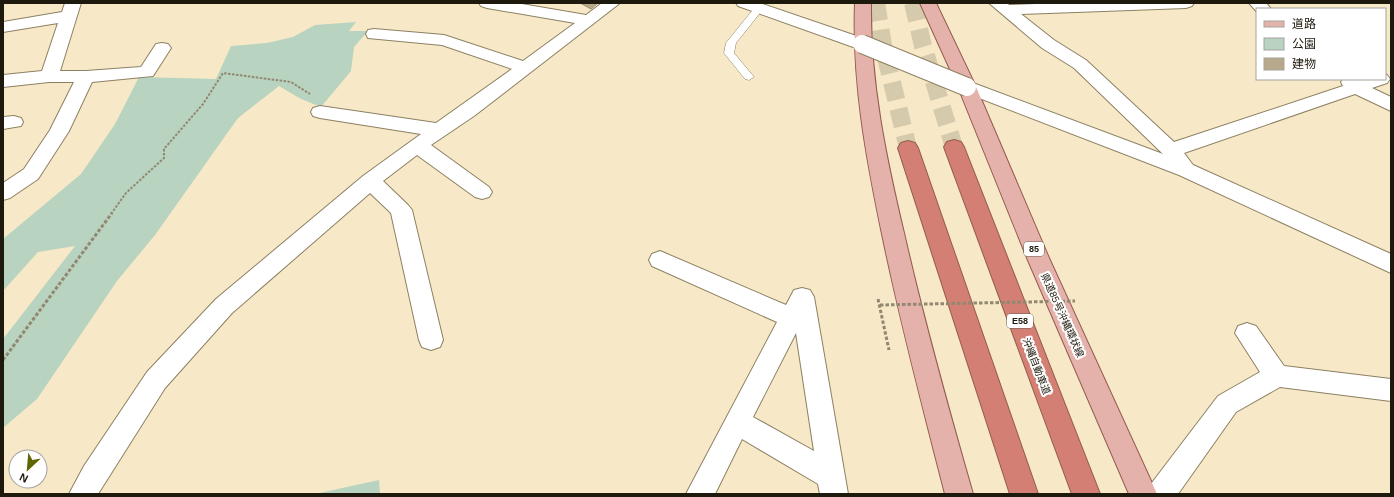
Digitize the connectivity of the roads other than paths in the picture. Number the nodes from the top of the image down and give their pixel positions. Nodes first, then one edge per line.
1 (487, 3) edge
2 (612, 3) edge
3 (863, 3) edge
4 (928, 3) edge
5 (1186, 3) edge
6 (752, 6) edge
7 (1002, 7) edge
8 (71, 10) edge
9 (589, 20) junction
10 (3, 27) edge
11 (374, 34) dead end
12 (862, 44) junction
13 (162, 48) dead end
14 (526, 68) junction
15 (49, 76) junction
16 (86, 77) junction
17 (749, 77) dead end
18 (1374, 80) edge
19 (3, 81) edge
20 (1351, 83) edge
21 (967, 87) junction
22 (1391, 105) edge
23 (320, 112) road end
24 (439, 130) junction
25 (417, 145) junction
26 (954, 147) tunnel mouth
27 (908, 148) tunnel mouth
28 (1171, 150) junction
29 (1186, 170) junction
30 (370, 181) junction
31 (482, 192) dead end
32 (3, 193) edge
33 (660, 260) dead end
34 (1391, 264) edge
35 (792, 318) junction
36 (1247, 333) dead end
37 (431, 340) dead end
38 (1277, 376) junction
39 (1391, 390) edge
40 (737, 422) junction
41 (832, 485) edge
42 (83, 494) edge
43 (700, 494) edge
44 (959, 494) edge
45 (1024, 494) edge
46 (1086, 494) edge
47 (1143, 494) edge
48 (1161, 494) edge

1 - 9 street
2 - 9 street
3 - 12 main road
4 - 21 main road, 県道85号沖縄環状線 / 85
5 - 7 street
6 - 12 street
6 - 17 lane
7 - 28 street
8 - 10 street
8 - 15 street
9 - 14 street
11 - 14 street
12 - 21 street, bridge
12 - 44 main road
13 - 16 street
14 - 24 street
15 - 16 street
15 - 19 street
16 - 32 street
18 - 20 street
20 - 22 street
20 - 28 street
21 - 29 street
21 - 47 main road, 県道85号沖縄環状線 / 85
23 - 24 street
24 - 25 street
25 - 30 street
25 - 31 street
26 - 46 highway, 沖縄自動車道 / E58
27 - 45 highway
28 - 29 street
29 - 34 street
30 - 37 street
30 - 42 street
33 - 35 street
35 - 40 street
35 - 41 street
36 - 38 street
38 - 39 street
38 - 48 street
40 - 41 street
40 - 43 street

